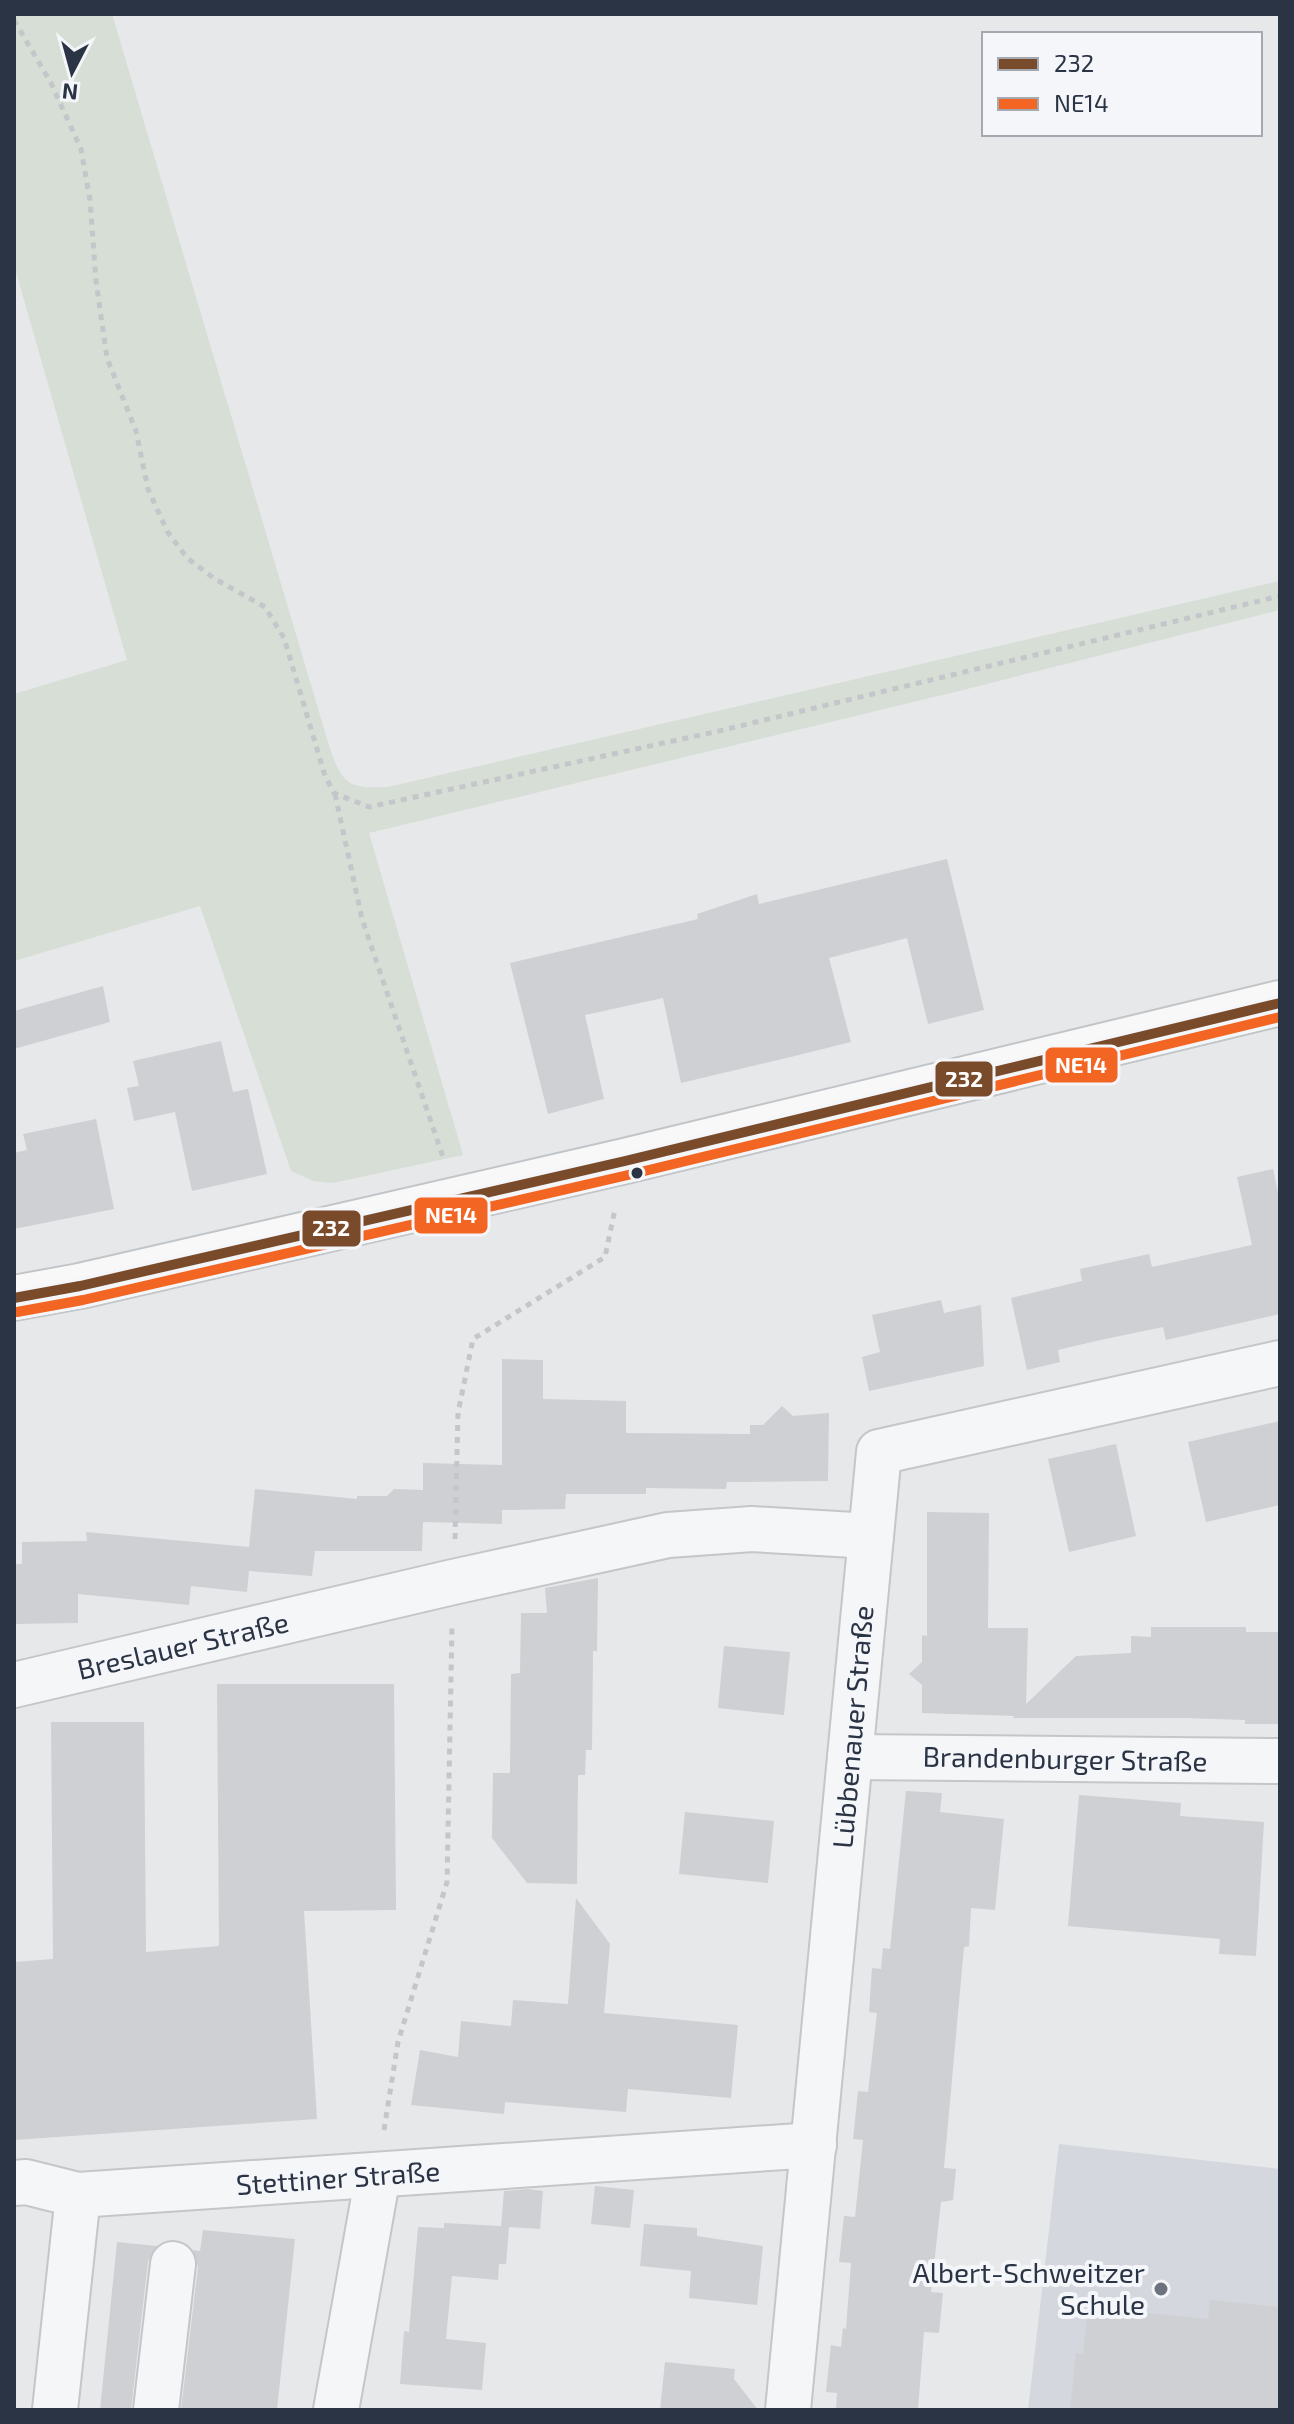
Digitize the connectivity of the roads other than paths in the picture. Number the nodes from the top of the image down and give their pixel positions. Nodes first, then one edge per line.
1 (1280, 1003) edge
2 (14, 1298) edge
3 (1280, 1363) edge
4 (871, 1536) junction
5 (14, 1685) edge
6 (850, 1757) junction
7 (1280, 1761) edge
8 (814, 2145) junction
9 (378, 2175) junction
10 (14, 2183) edge
11 (78, 2195) junction
12 (173, 2264) dead end
13 (55, 2410) edge
14 (156, 2410) edge
15 (336, 2410) edge
16 (788, 2410) edge

1 - 2 main road
3 - 4 street, Lübbenauer Straße
4 - 5 street, Breslauer Straße
4 - 6 street, Lübbenauer Straße
6 - 7 street, Brandenburger Straße
6 - 8 street, Lübbenauer Straße
8 - 9 street, Stettiner Straße
8 - 16 street, Lübbenauer Straße
9 - 11 street, Stettiner Straße
9 - 15 street
10 - 11 street, Stettiner Straße
11 - 13 street
12 - 14 street

